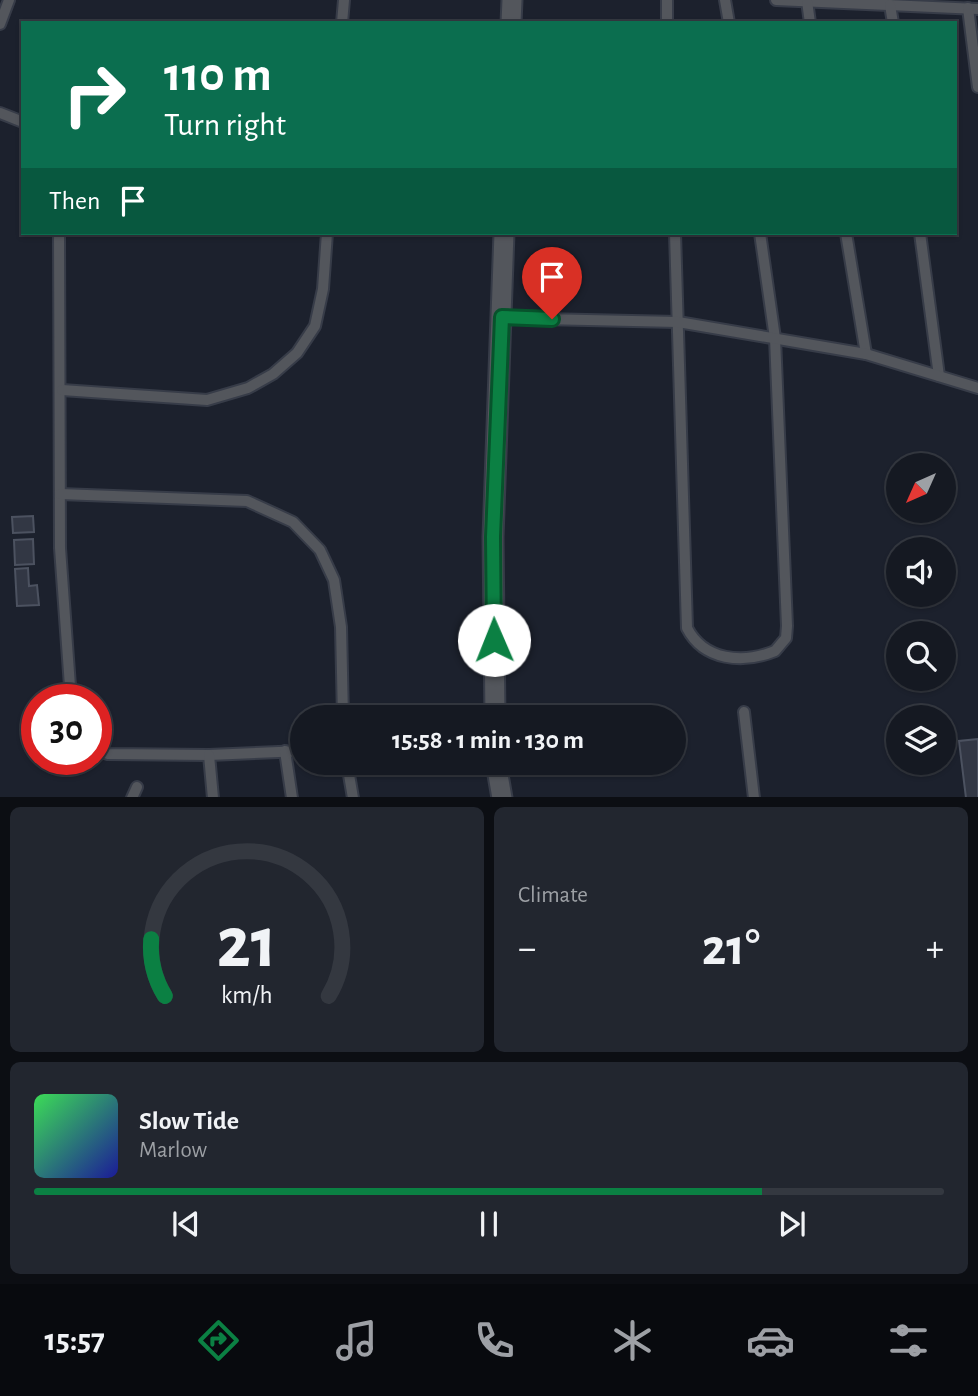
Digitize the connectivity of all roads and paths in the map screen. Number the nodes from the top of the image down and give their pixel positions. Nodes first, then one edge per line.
1 (9, 0) edge
2 (344, 0) edge
3 (512, 0) edge
4 (667, 0) edge
5 (725, 0) edge
6 (776, 0) edge
7 (807, 1) edge
8 (890, 5) junction
9 (973, 8) edge
10 (342, 21) edge
11 (511, 21) edge
12 (667, 21) edge
13 (729, 21) edge
14 (810, 21) edge
15 (893, 21) edge
16 (0, 24) edge
17 (978, 87) edge
18 (0, 113) edge
19 (21, 121) edge
20 (59, 235) edge
21 (327, 235) edge
22 (505, 235) edge
23 (675, 235) edge
24 (760, 235) edge
25 (846, 235) edge
26 (920, 235) edge
27 (502, 317) junction
28 (678, 323) junction
29 (775, 338) junction
30 (866, 354) junction
31 (939, 376) junction
32 (978, 388) edge
33 (61, 390) junction
34 (60, 494) junction
35 (70, 684) edge
36 (343, 705) edge
37 (495, 705) edge
38 (744, 712) dead end
39 (285, 751) junction
40 (290, 751) edge
41 (112, 754) edge
42 (209, 755) junction
43 (348, 775) edge
44 (498, 775) edge
45 (213, 797) edge
46 (292, 797) edge
47 (353, 797) edge
48 (502, 797) edge
49 (754, 797) edge

1 - 16 lane
2 - 10 lane
3 - 11 street
4 - 12 lane
5 - 13 lane
6 - 7 lane
7 - 8 lane
7 - 14 lane
8 - 9 lane
8 - 15 lane
9 - 17 lane
18 - 19 lane
20 - 33 lane
21 - 33 lane
22 - 27 street
23 - 28 lane
24 - 29 lane
25 - 30 lane
26 - 31 lane
27 - 28 lane
27 - 37 street
28 - 29 lane
28 - 29 lane
29 - 30 lane
30 - 31 lane
31 - 32 lane
33 - 34 lane
34 - 35 lane
34 - 36 lane
38 - 49 lane
39 - 40 lane
39 - 42 lane
39 - 46 lane
41 - 42 lane
42 - 45 lane
43 - 47 lane
44 - 48 street

